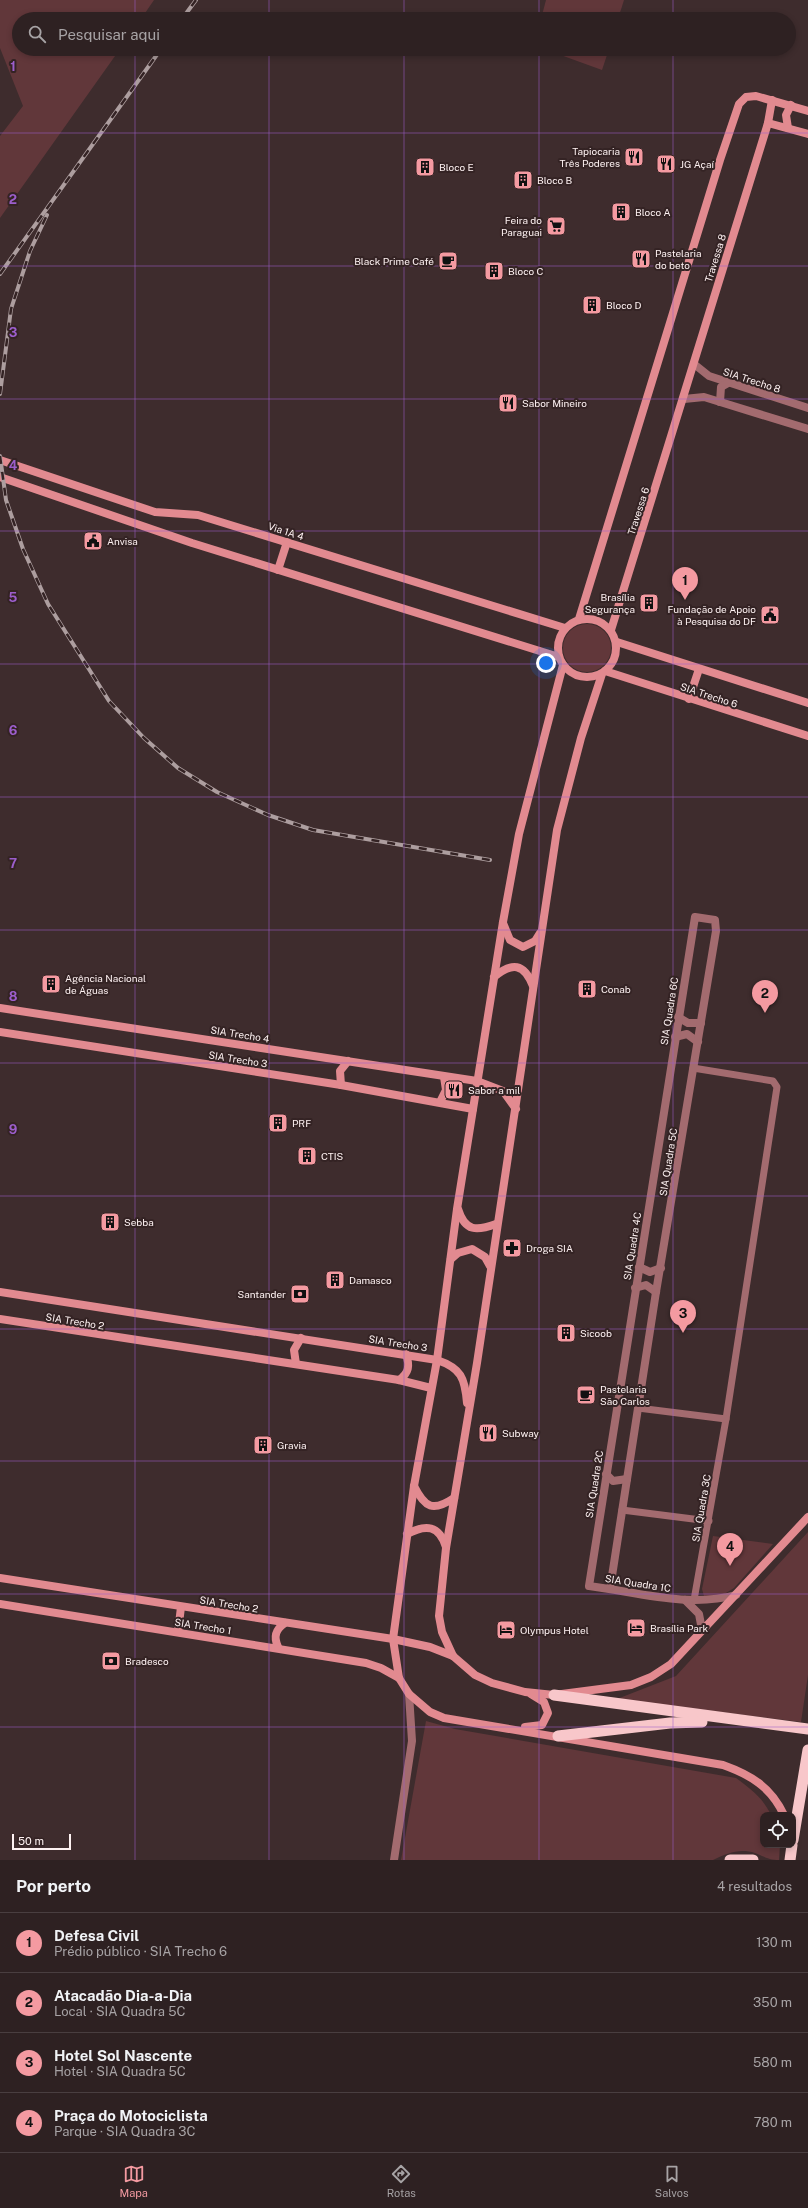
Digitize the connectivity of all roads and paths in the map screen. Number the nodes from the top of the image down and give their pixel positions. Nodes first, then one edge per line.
1 (772, 100) junction
2 (791, 105) junction
3 (808, 110) edge
4 (768, 123) junction
5 (788, 128) junction
6 (808, 134) edge
7 (694, 364) junction
8 (728, 383) junction
9 (684, 399) junction
10 (720, 402) junction
11 (808, 408) edge
12 (808, 429) edge
13 (0, 460) edge
14 (0, 477) edge
15 (287, 542) junction
16 (278, 570) junction
17 (579, 619) junction
18 (565, 628) junction
19 (611, 630) junction
20 (616, 642) junction
21 (559, 657) junction
22 (563, 665) junction
23 (699, 669) junction
24 (604, 672) junction
25 (689, 699) junction
26 (808, 703) edge
27 (808, 736) edge
28 (695, 917) joint
29 (503, 922) junction
30 (542, 929) junction
31 (494, 977) junction
32 (533, 986) junction
33 (0, 1008) edge
34 (678, 1017) junction
35 (701, 1023) junction
36 (0, 1032) edge
37 (675, 1037) junction
38 (698, 1042) junction
39 (348, 1061) junction
40 (693, 1068) junction
41 (444, 1076) junction
42 (478, 1081) junction
43 (341, 1085) junction
44 (440, 1102) junction
45 (473, 1109) junction
46 (516, 1109) junction
47 (664, 1109) joint
48 (457, 1209) junction
49 (496, 1224) junction
50 (451, 1259) junction
51 (490, 1266) junction
52 (639, 1267) junction
53 (661, 1268) junction
54 (635, 1288) junction
55 (0, 1292) edge
56 (656, 1292) junction
57 (0, 1319) edge
58 (301, 1338) junction
59 (406, 1354) junction
60 (437, 1360) junction
61 (296, 1364) junction
62 (399, 1380) junction
63 (619, 1386) joint
64 (431, 1388) junction
65 (638, 1408) junction
66 (468, 1415) junction
67 (726, 1419) junction
68 (606, 1474) junction
69 (627, 1480) junction
70 (414, 1486) junction
71 (454, 1498) junction
72 (622, 1510) junction
73 (808, 1517) edge
74 (709, 1521) junction
75 (407, 1534) junction
76 (446, 1548) junction
77 (0, 1578) edge
78 (588, 1586) joint
79 (610, 1589) junction
80 (736, 1596) junction
81 (685, 1600) junction
82 (694, 1600) junction
83 (0, 1604) edge
84 (181, 1607) junction
85 (285, 1623) junction
86 (702, 1630) junction
87 (178, 1632) junction
88 (393, 1638) junction
89 (278, 1647) junction
90 (453, 1656) junction
91 (399, 1678) junction
92 (525, 1692) junction
93 (409, 1694) junction
94 (554, 1695) junction
95 (494, 1726) junction
96 (808, 1729) edge
97 (790, 1730) junction
98 (558, 1736) junction
99 (808, 1736) edge
100 (808, 1750) edge
101 (782, 1812) edge
102 (796, 1822) edge
103 (792, 1848) edge
104 (394, 1860) edge
105 (730, 1860) edge
106 (753, 1860) edge
107 (790, 1860) edge

1 - 2 main road
1 - 4 main road, Travessa 8
1 - 17 main road
2 - 3 main road
2 - 5 main road
4 - 5 main road
4 - 7 main road, Travessa 8
5 - 6 main road
7 - 8 street, SIA Trecho 8
7 - 9 main road, Travessa 8
8 - 10 street
8 - 11 street, SIA Trecho 8
9 - 10 street
9 - 19 main road, Travessa 6
10 - 12 street
13 - 15 main road, Via 1A 4
14 - 16 main road
15 - 16 main road
15 - 18 main road, Via 1A 4
16 - 21 main road
17 - 18 main road
17 - 19 main road
18 - 21 main road
19 - 20 main road
20 - 23 main road
20 - 24 main road
21 - 22 main road
22 - 24 main road
22 - 29 main road
23 - 25 main road
23 - 26 main road
24 - 25 main road, SIA Trecho 6
24 - 30 main road
25 - 27 main road, SIA Trecho 6
28 - 34 street, SIA Quadra 6C
28 - 35 street, SIA Quadra 5C
29 - 30 main road
29 - 31 main road
30 - 32 main road
31 - 32 main road
31 - 42 main road
32 - 46 main road
33 - 39 main road, SIA Trecho 4
34 - 35 street
34 - 37 street, SIA Quadra 6C
35 - 38 street, SIA Quadra 5C
36 - 43 main road, SIA Trecho 3
37 - 38 street
37 - 47 street, SIA Quadra 6C
38 - 40 street, SIA Quadra 5C
39 - 41 main road, SIA Trecho 4
39 - 43 main road
40 - 53 street, SIA Quadra 5C
40 - 67 street
41 - 42 main road, SIA Trecho 4
41 - 44 main road
42 - 45 main road
42 - 46 main road, SIA Trecho 4
43 - 44 main road, SIA Trecho 3
44 - 45 main road, SIA Trecho 3
45 - 48 main road
46 - 49 main road
47 - 52 street, SIA Quadra 4C
48 - 49 main road
48 - 50 main road
49 - 51 main road
50 - 51 main road
50 - 60 main road
51 - 66 main road
52 - 53 street
52 - 54 street, SIA Quadra 4C
53 - 56 street, SIA Quadra 5C
54 - 56 street
54 - 63 street, SIA Quadra 4C
55 - 58 main road, SIA Trecho 3
56 - 65 street, SIA Quadra 5C
57 - 61 main road, SIA Trecho 2
58 - 59 main road, SIA Trecho 3
58 - 61 main road
59 - 60 main road, SIA Trecho 3
59 - 62 main road
60 - 64 main road
60 - 66 main road, SIA Trecho 3
61 - 62 main road, SIA Trecho 2
62 - 64 main road, SIA Trecho 2
63 - 68 street, SIA Quadra 2C
64 - 70 main road
65 - 67 street
65 - 69 street
66 - 71 main road
67 - 74 street, SIA Quadra 3C
68 - 69 street
68 - 78 street, SIA Quadra 2C
69 - 72 street
70 - 71 main road
70 - 75 main road
71 - 76 main road
72 - 74 street
72 - 79 street
73 - 80 main road
74 - 82 street, SIA Quadra 3C
75 - 76 main road
75 - 88 main road
76 - 90 main road
77 - 84 main road, SIA Trecho 2
78 - 79 street, SIA Quadra 1C
79 - 81 street, SIA Quadra 1C
80 - 82 street, SIA Quadra 1C
80 - 86 main road
81 - 82 street, SIA Quadra 1C
81 - 86 street
83 - 87 main road, SIA Trecho 1
84 - 85 main road, SIA Trecho 2
84 - 87 main road
85 - 88 main road, SIA Trecho 2
85 - 89 main road
86 - 94 main road
87 - 89 main road, SIA Trecho 1
88 - 90 main road, SIA Trecho 2
88 - 91 main road
89 - 91 main road, SIA Trecho 1
90 - 92 main road
91 - 93 main road
92 - 94 main road
92 - 95 main road
93 - 95 main road
93 - 104 street
94 - 97 highway
95 - 98 main road
96 - 97 highway
97 - 98 highway
97 - 99 highway
98 - 101 main road
100 - 102 highway
103 - 107 highway
105 - 106 highway

